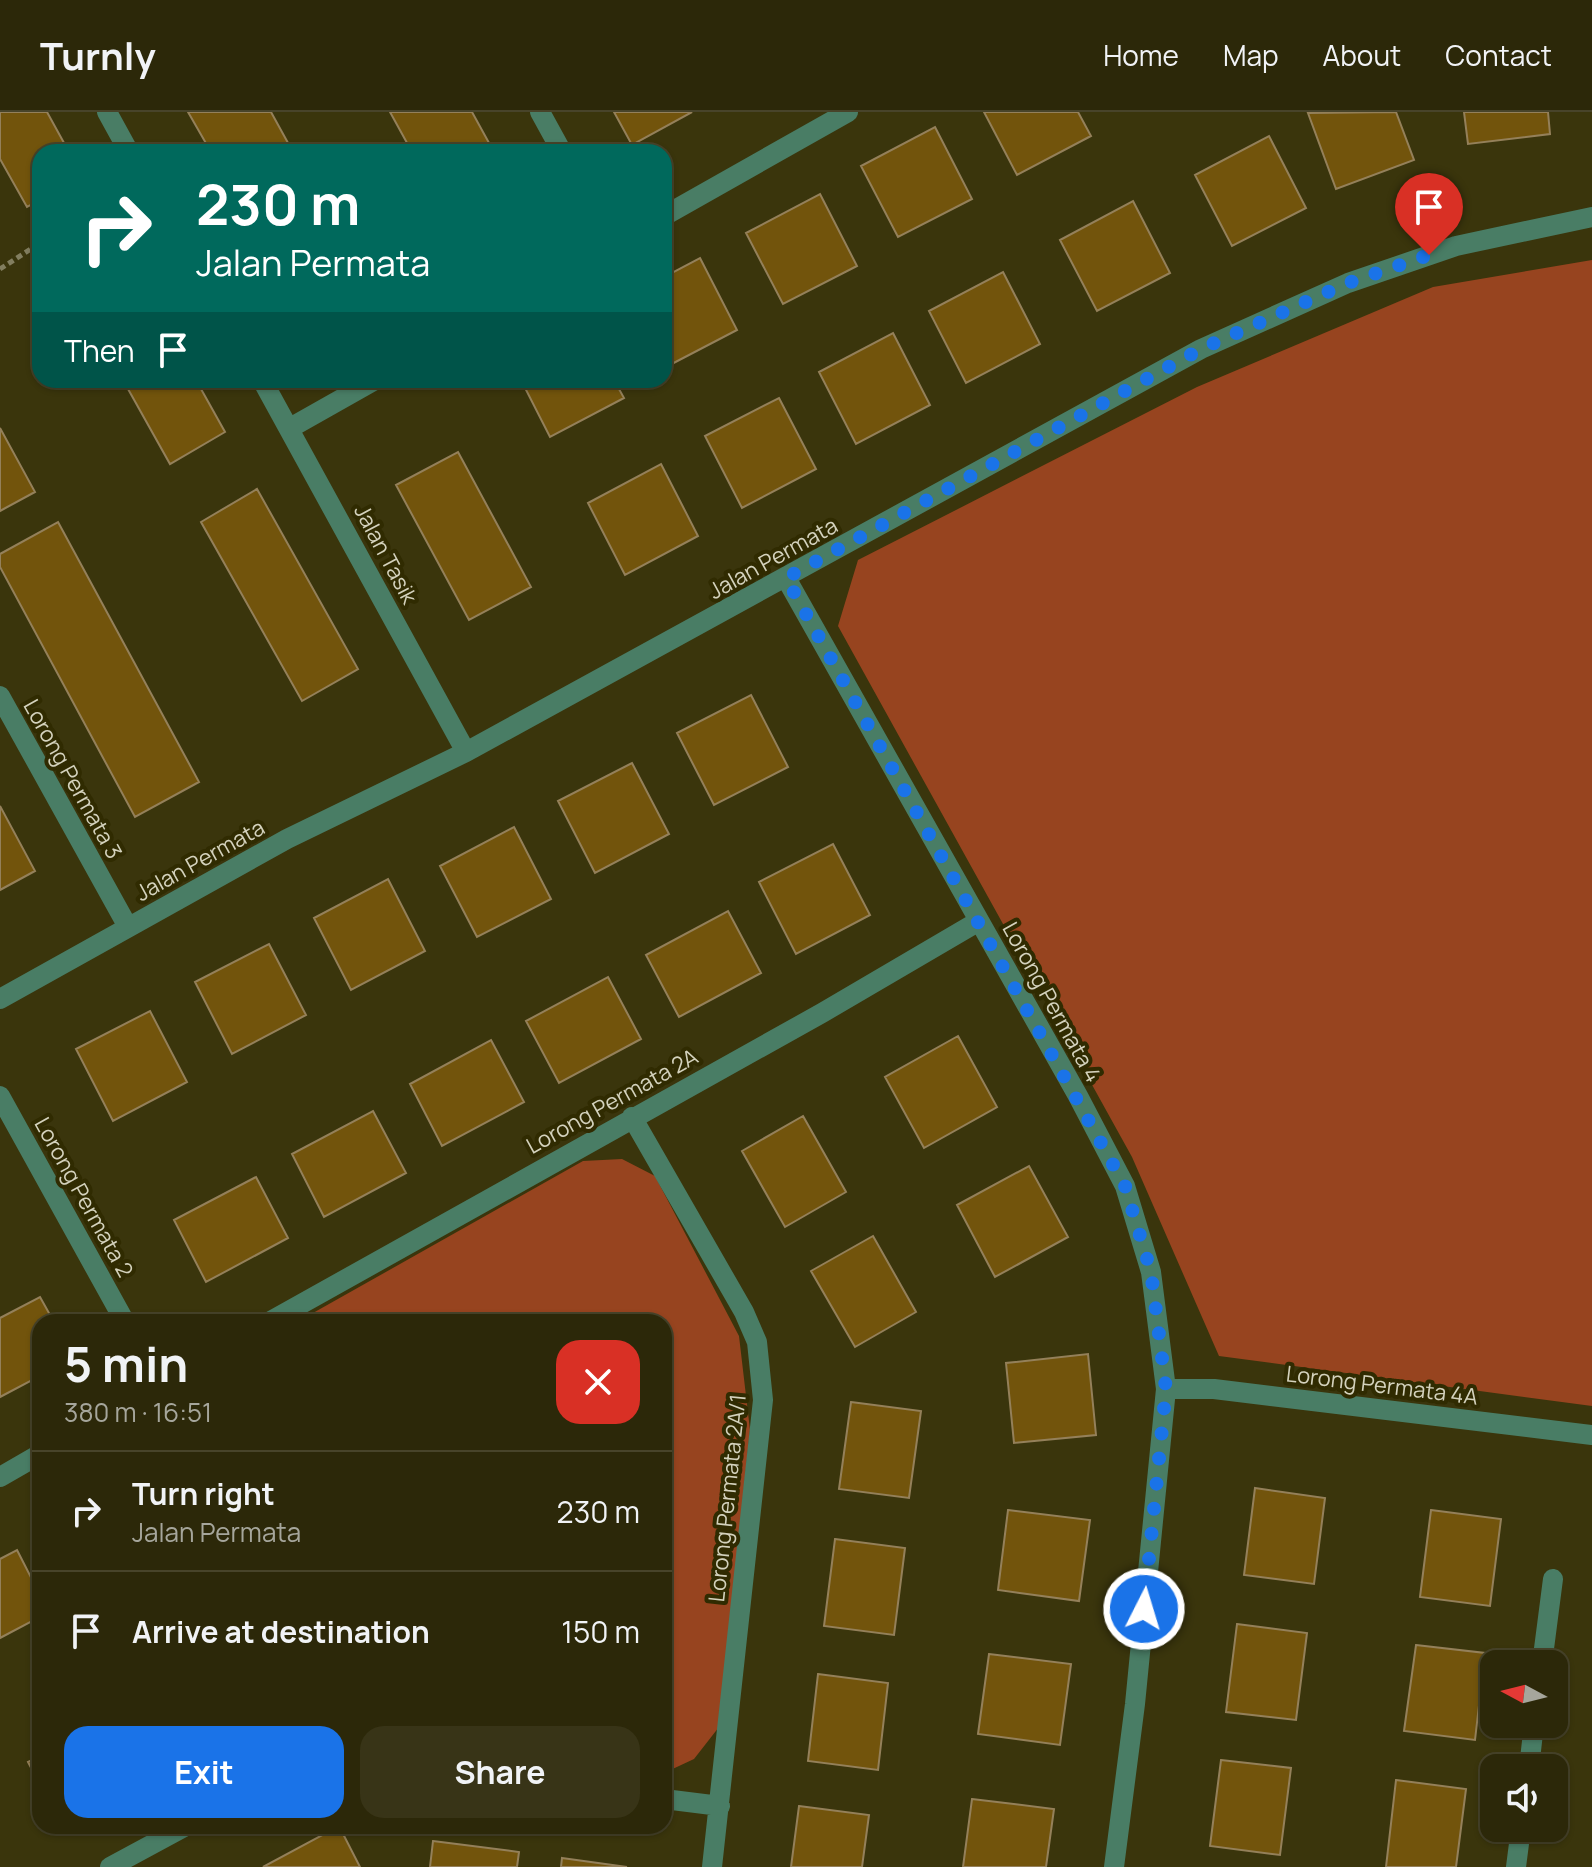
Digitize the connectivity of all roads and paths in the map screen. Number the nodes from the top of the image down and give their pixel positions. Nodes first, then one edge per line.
1 (107, 112) edge
2 (540, 112) edge
3 (848, 112) edge
4 (125, 144) edge
5 (558, 144) edge
6 (672, 211) edge
7 (1592, 217) edge
8 (32, 248) edge
9 (0, 269) edge
10 (267, 388) edge
11 (361, 388) edge
12 (290, 428) junction
13 (786, 578) junction
14 (0, 696) edge
15 (466, 752) junction
16 (979, 921) junction
17 (128, 927) junction
18 (0, 999) edge
19 (0, 1096) edge
20 (632, 1117) junction
21 (121, 1314) edge
22 (283, 1314) edge
23 (1166, 1389) junction
24 (1592, 1435) edge
25 (32, 1459) edge
26 (0, 1477) edge
27 (1553, 1579) dead end
28 (1544, 1650) edge
29 (672, 1800) edge
30 (720, 1806) junction
31 (171, 1834) edge
32 (1519, 1842) edge
33 (110, 1867) edge
34 (712, 1867) edge
35 (1114, 1867) edge
36 (1516, 1867) edge

1 - 4 street
2 - 5 street
3 - 6 street
7 - 13 street, Jalan Permata
8 - 9 path
10 - 12 street, Jalan Tasik
11 - 12 street
12 - 15 street, Jalan Tasik
13 - 15 street, Jalan Permata
13 - 16 street, Lorong Permata 4
14 - 17 street, Lorong Permata 3
15 - 17 street, Jalan Permata
16 - 20 street, Lorong Permata 2A
16 - 23 street, Lorong Permata 4
17 - 18 street, Jalan Permata
19 - 21 street, Lorong Permata 2
20 - 22 street, Lorong Permata 2A
20 - 30 street, Lorong Permata 2A/1
23 - 24 street, Lorong Permata 4A
23 - 35 street, Lorong Permata 4
25 - 26 street
27 - 28 street
29 - 30 street
30 - 34 street, Lorong Permata 2A/1
31 - 33 street
32 - 36 street

